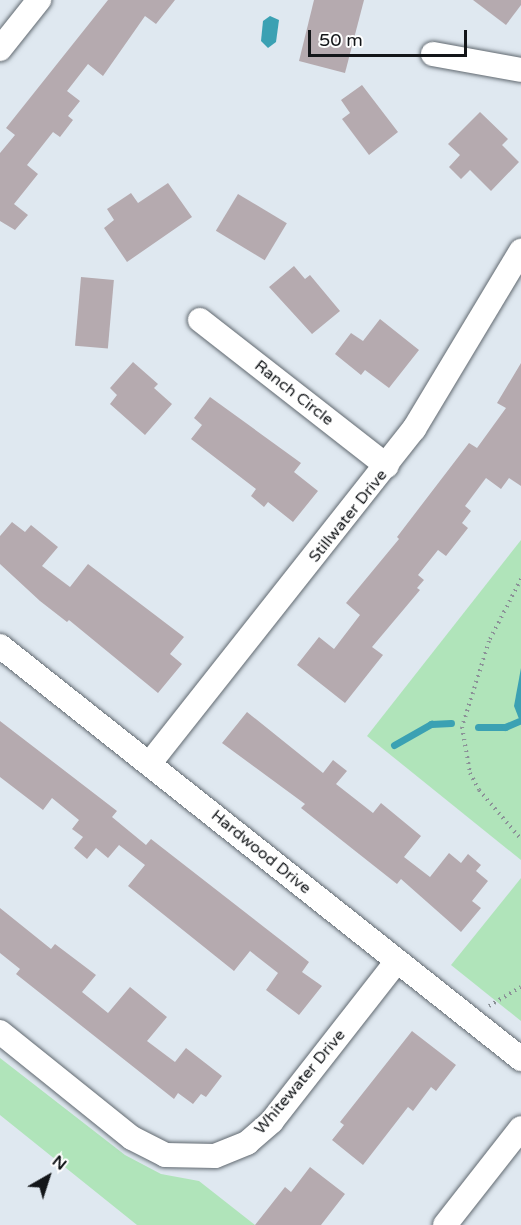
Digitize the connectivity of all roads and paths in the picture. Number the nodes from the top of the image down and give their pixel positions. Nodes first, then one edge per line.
1 (39, 0) edge
2 (0, 49) edge
3 (433, 54) dead end
4 (521, 70) edge
5 (521, 251) edge
6 (200, 320) dead end
7 (387, 466) junction
8 (521, 579) edge
9 (0, 646) edge
10 (150, 763) junction
11 (521, 839) edge
12 (397, 961) junction
13 (521, 987) edge
14 (474, 1022) junction
15 (0, 1032) edge
16 (521, 1059) edge
17 (521, 1128) edge
18 (445, 1225) edge

1 - 2 street
3 - 4 street
5 - 7 street, Stillwater Drive
6 - 7 street, Ranch Circle
7 - 10 street, Stillwater Drive
8 - 11 path
9 - 10 street, Hardwood Drive
10 - 12 street, Hardwood Drive
12 - 14 street, Hardwood Drive
12 - 15 street, Whitewater Drive
13 - 14 path
14 - 16 street, Hardwood Drive
17 - 18 street

